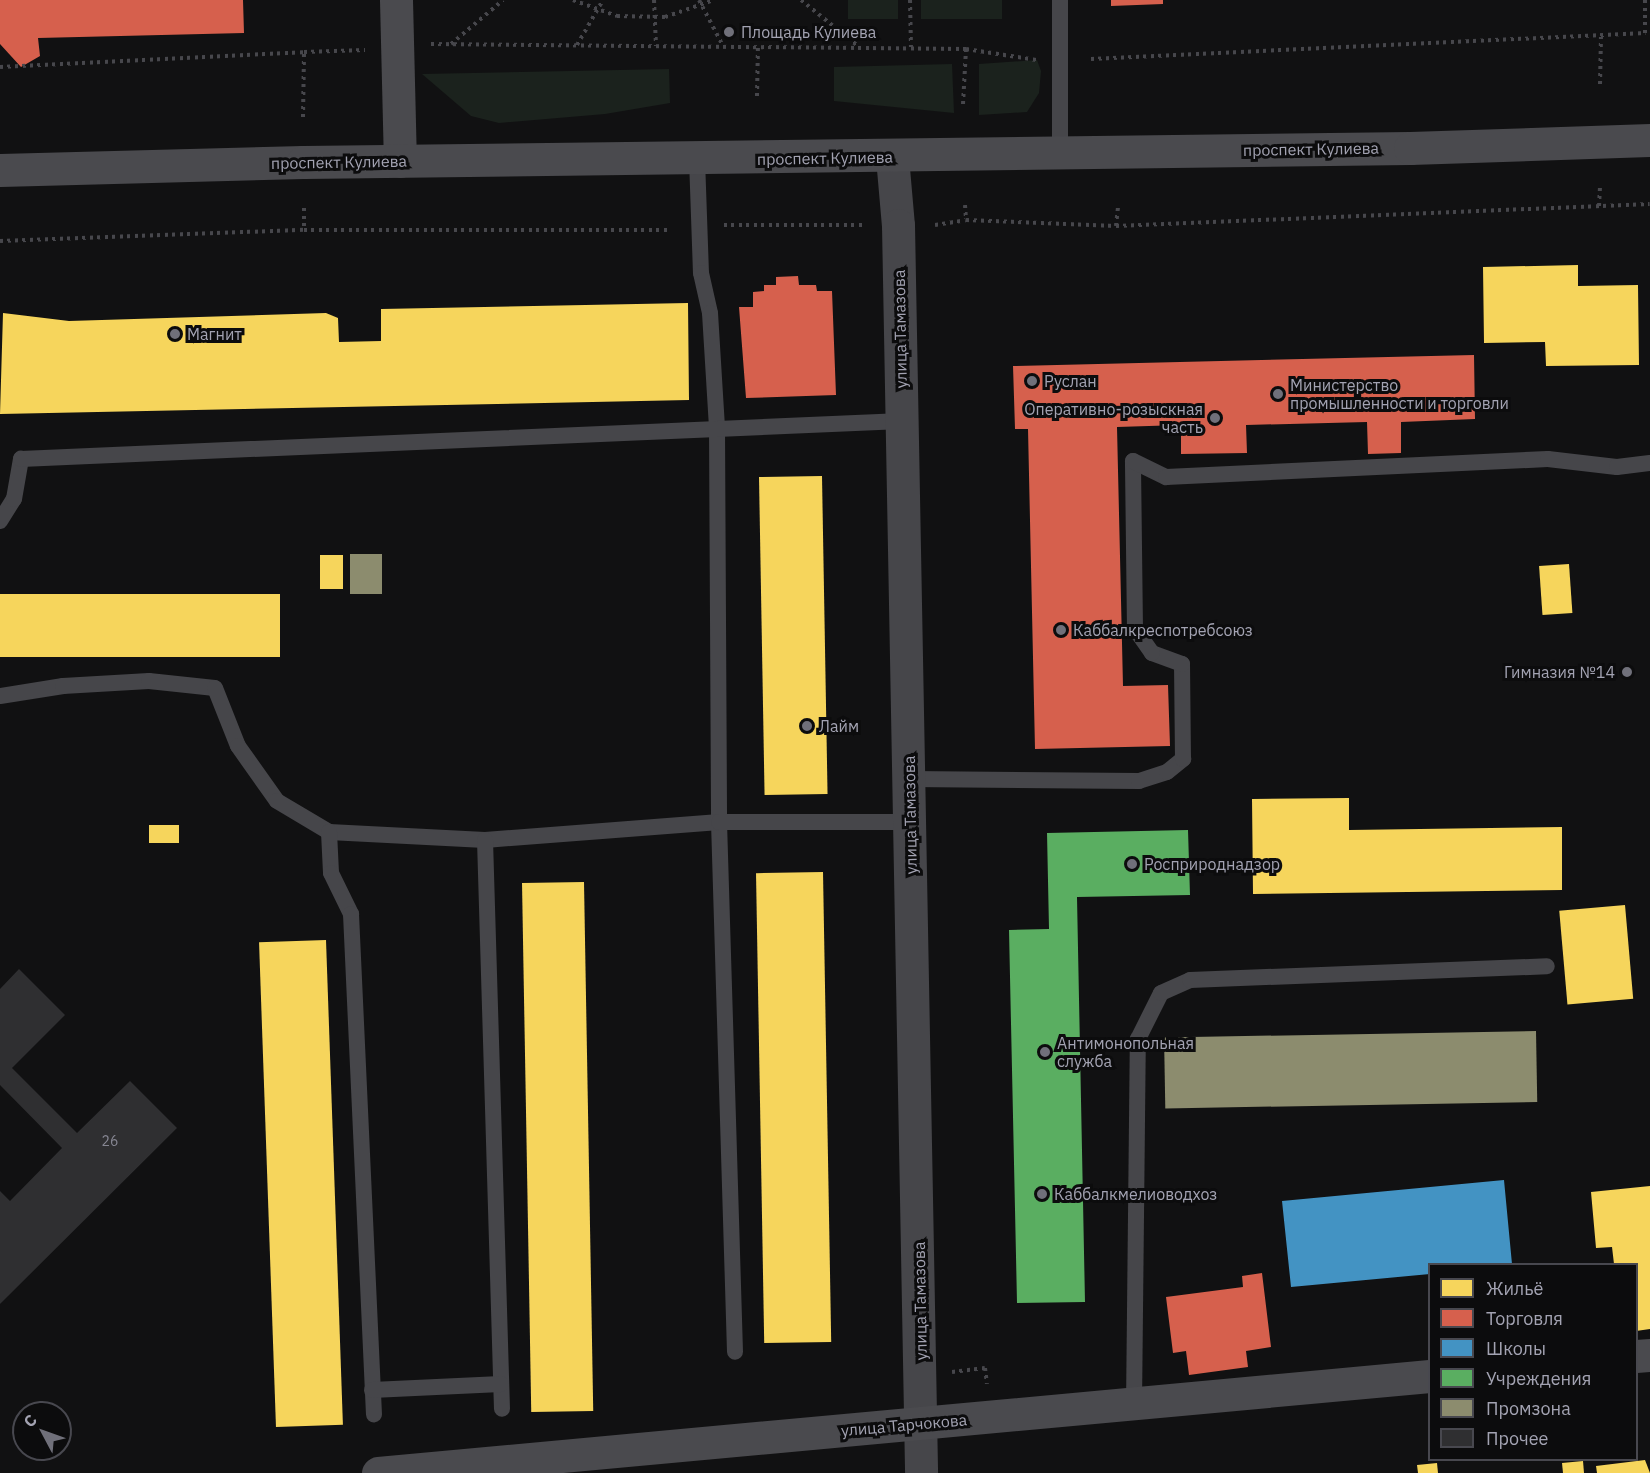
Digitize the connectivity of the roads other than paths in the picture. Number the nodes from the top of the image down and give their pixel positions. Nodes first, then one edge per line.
1 (396, 0) edge
2 (1060, 0) edge
3 (1650, 140) edge
4 (1060, 153) junction
5 (892, 157) junction
6 (697, 159) junction
7 (400, 161) junction
8 (0, 170) edge
9 (902, 421) junction
10 (717, 429) junction
11 (1650, 463) edge
12 (0, 521) edge
13 (0, 696) edge
14 (910, 779) junction
15 (719, 822) junction
16 (910, 822) junction
17 (329, 832) junction
18 (485, 840) junction
19 (1547, 966) dead end
20 (735, 1352) dead end
21 (1428, 1376) edge
22 (501, 1384) junction
23 (372, 1390) junction
24 (1134, 1406) junction
25 (502, 1409) dead end
26 (374, 1414) dead end
27 (922, 1423) junction
28 (378, 1473) edge
29 (921, 1473) edge

1 - 7 main road
2 - 4 lane
3 - 4 main road, проспект Кулиева
4 - 5 main road, проспект Кулиева
5 - 6 main road, проспект Кулиева
5 - 9 street, улица Тамазова
6 - 7 main road, проспект Кулиева
6 - 10 lane
7 - 8 main road, проспект Кулиева
9 - 10 lane
9 - 14 street, улица Тамазова
10 - 12 lane
10 - 15 lane
11 - 14 lane
13 - 17 lane
14 - 16 street, улица Тамазова
15 - 16 lane
15 - 18 lane
15 - 20 lane
16 - 27 street, улица Тамазова
17 - 18 lane
17 - 23 lane
18 - 22 lane
19 - 24 lane
21 - 24 main road, улица Тарчокова
22 - 23 lane
22 - 25 lane
23 - 26 lane
24 - 27 main road, улица Тарчокова
27 - 28 main road, улица Тарчокова
27 - 29 street, улица Тамазова

